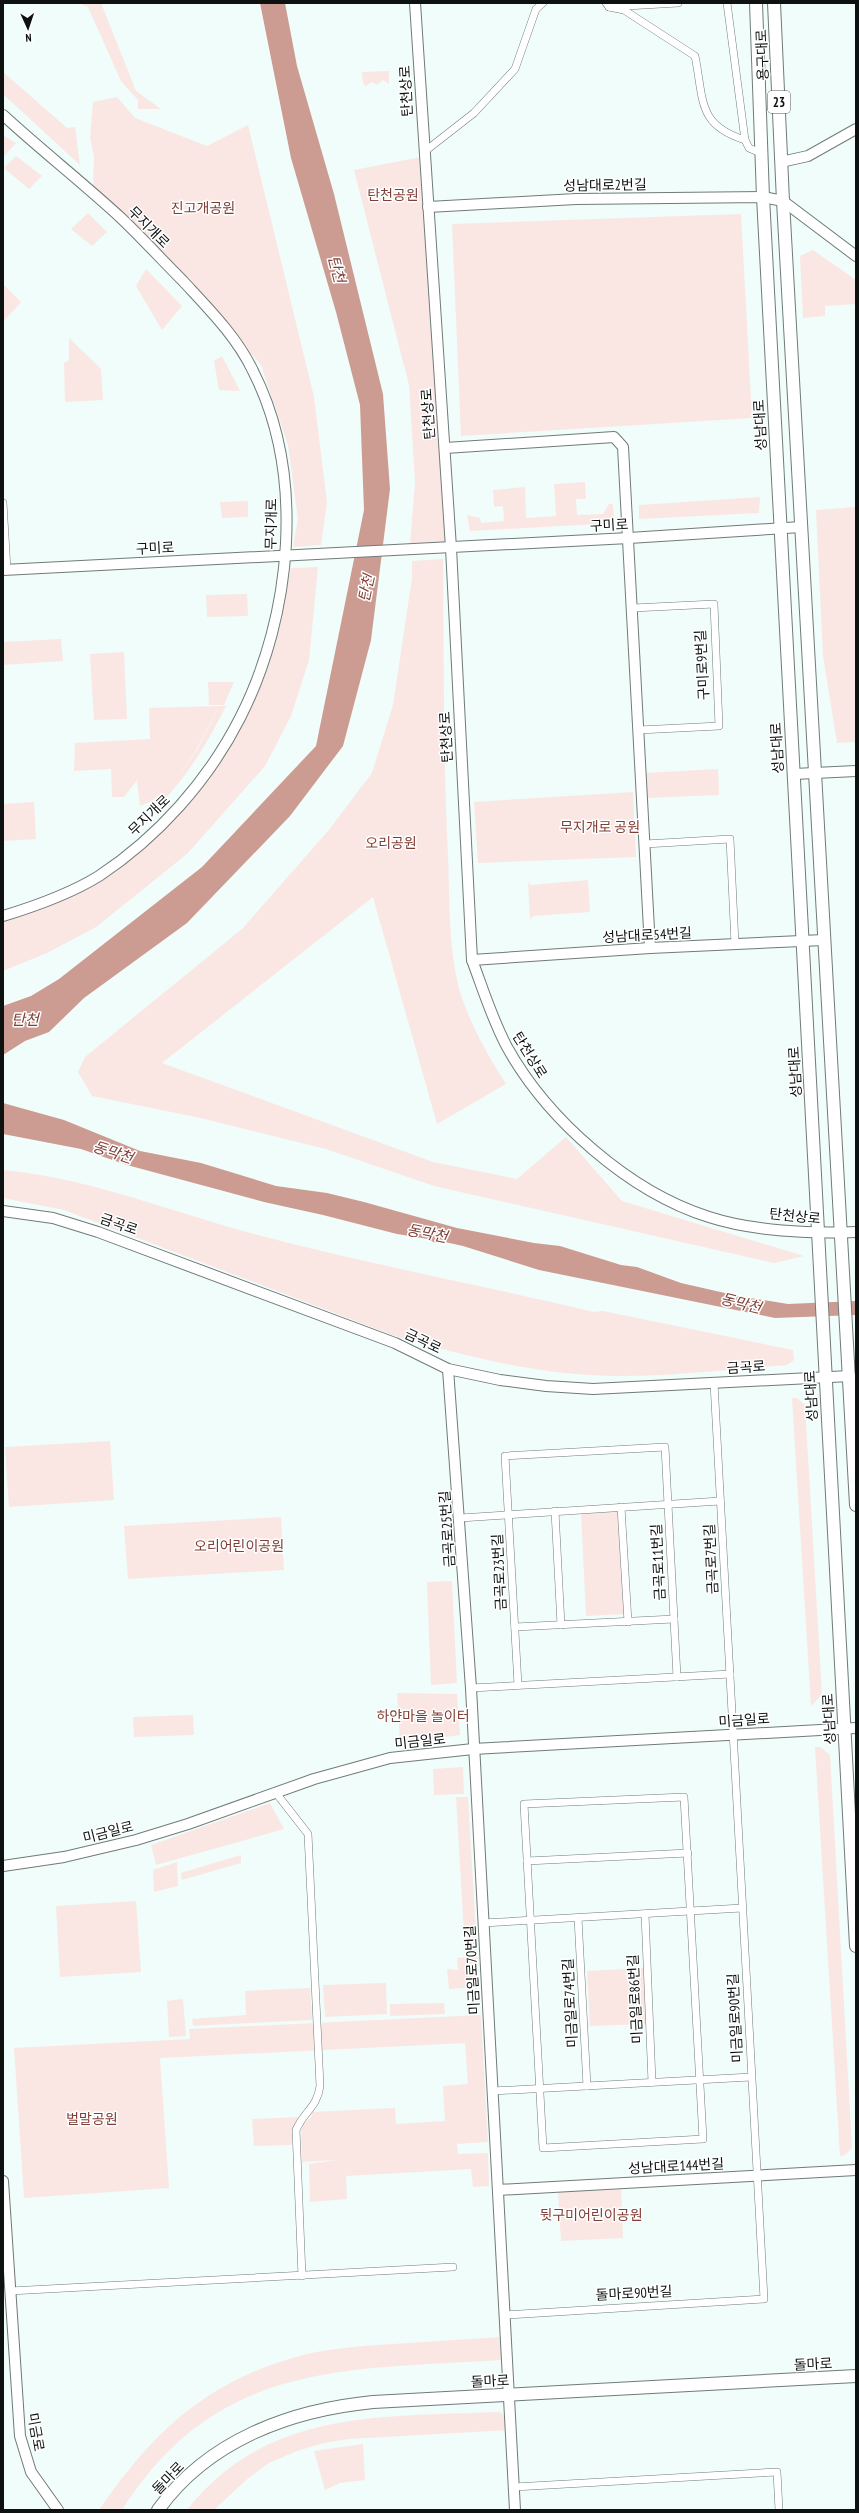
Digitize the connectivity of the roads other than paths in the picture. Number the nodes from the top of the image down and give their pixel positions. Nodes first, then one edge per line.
1 (415, 3) edge
2 (543, 3) edge
3 (678, 3) edge
4 (727, 3) edge
5 (756, 3) edge
6 (774, 3) edge
7 (644, 4) edge
8 (608, 5) edge
9 (3, 115) edge
10 (856, 129) edge
11 (745, 140) junction
12 (424, 152) junction
13 (763, 154) junction
14 (781, 162) junction
15 (763, 197) junction
16 (783, 201) junction
17 (428, 207) junction
18 (856, 256) edge
19 (445, 448) junction
20 (3, 502) edge
21 (801, 527) junction
22 (781, 528) junction
23 (629, 538) junction
24 (451, 548) junction
25 (285, 556) junction
26 (5, 570) edge
27 (633, 608) junction
28 (639, 730) junction
29 (856, 771) edge
30 (815, 773) junction
31 (794, 774) junction
32 (645, 844) junction
33 (3, 916) edge
34 (824, 940) junction
35 (803, 941) junction
36 (735, 944) junction
37 (650, 948) junction
38 (472, 960) junction
39 (3, 1211) edge
40 (856, 1232) edge
41 (841, 1233) junction
42 (818, 1234) junction
43 (448, 1369) junction
44 (850, 1376) junction
45 (825, 1377) junction
46 (714, 1383) junction
47 (596, 1451) joint
48 (720, 1501) junction
49 (668, 1504) junction
50 (856, 1505) edge
51 (620, 1507) junction
52 (600, 1509) joint
53 (556, 1511) junction
54 (508, 1515) junction
55 (460, 1518) junction
56 (674, 1619) junction
57 (628, 1622) junction
58 (600, 1623) joint
59 (561, 1625) junction
60 (515, 1627) junction
61 (730, 1674) junction
62 (677, 1677) junction
63 (518, 1685) junction
64 (471, 1688) junction
65 (850, 1728) edge
66 (733, 1734) junction
67 (473, 1749) junction
68 (276, 1793) junction
69 (688, 1853) junction
70 (527, 1861) junction
71 (3, 1866) edge
72 (742, 1908) junction
73 (692, 1911) junction
74 (645, 1914) junction
75 (578, 1918) junction
76 (530, 1920) junction
77 (483, 1923) junction
78 (856, 1946) edge
79 (751, 2077) junction
80 (700, 2080) junction
81 (652, 2082) junction
82 (587, 2086) junction
83 (539, 2088) junction
84 (493, 2091) junction
85 (856, 2170) edge
86 (756, 2175) junction
87 (3, 2181) edge
88 (498, 2190) junction
89 (453, 2267) dead end
90 (302, 2276) junction
91 (10, 2291) junction
92 (764, 2299) joint
93 (506, 2315) junction
94 (856, 2376) edge
95 (510, 2395) junction
96 (514, 2487) junction
97 (58, 2510) edge
98 (158, 2510) edge
99 (516, 2510) edge
100 (779, 2510) edge

1 - 12 street, 탄천상로
2 - 12 street
3 - 7 street
4 - 11 street
5 - 13 main road, 용구대로 / 23
6 - 14 main road, 용구대로 / 23
7 - 8 street
8 - 11 street
9 - 25 street, 무지개로
10 - 14 street
11 - 13 street
12 - 17 street, 탄천상로
13 - 15 main road, 용구대로 / 23
14 - 16 main road, 용구대로 / 23
15 - 16 street, 성남대로2번길
15 - 17 street, 성남대로2번길
15 - 22 main road, 성남대로
16 - 18 street
16 - 21 main road
17 - 19 street, 탄천상로
19 - 23 street
19 - 24 street, 탄천상로
20 - 26 street
21 - 22 street, 구미로
21 - 30 main road
22 - 23 street, 구미로
22 - 31 main road, 성남대로
23 - 24 street, 구미로
23 - 27 street
24 - 25 street, 구미로
24 - 38 street, 탄천상로
25 - 26 street, 구미로
25 - 33 street, 무지개로
27 - 28 street
27 - 28 street, 구미로9번길
28 - 32 street
29 - 30 street
30 - 31 street
30 - 34 main road
31 - 35 main road, 성남대로
32 - 36 street
32 - 37 street
34 - 35 street, 성남대로54번길
34 - 41 main road
35 - 36 street, 성남대로54번길
35 - 42 main road, 성남대로
36 - 37 street, 성남대로54번길
37 - 38 street, 성남대로54번길
38 - 42 street, 탄천상로
39 - 43 street, 금곡로
40 - 41 street, 탄천상로
41 - 42 street, 탄천상로
41 - 44 main road
42 - 45 main road, 성남대로
43 - 46 street, 금곡로
43 - 55 street, 금곡로25번길
44 - 45 street, 금곡로
44 - 50 main road
45 - 46 street, 금곡로
45 - 65 main road, 성남대로
46 - 48 street, 금곡로7번길
47 - 49 street, 금곡로11번길
47 - 54 street, 금곡로23번길
48 - 49 street, 금곡로11번길
48 - 61 street, 금곡로7번길
49 - 51 street, 금곡로11번길
49 - 56 street, 금곡로11번길
51 - 52 street, 금곡로11번길
51 - 57 street
52 - 53 street, 금곡로23번길
53 - 54 street, 금곡로23번길
53 - 59 street
54 - 55 street
54 - 60 street, 금곡로23번길
55 - 64 street, 금곡로25번길
56 - 57 street, 금곡로11번길
56 - 62 street, 금곡로11번길
57 - 58 street, 금곡로11번길
58 - 59 street, 금곡로23번길
59 - 60 street, 금곡로23번길
60 - 63 street, 금곡로23번길
61 - 62 street
61 - 66 street, 금곡로7번길
62 - 63 street
63 - 64 street
64 - 67 street, 금곡로25번길
65 - 66 street, 미금일로
65 - 78 main road, 성남대로
66 - 67 street, 미금일로
66 - 72 street, 미금일로90번길
67 - 68 street, 미금일로
67 - 77 street, 미금일로70번길
68 - 71 street, 미금일로
68 - 90 street
69 - 70 street
69 - 70 street
69 - 73 street
70 - 76 street
72 - 73 street
72 - 79 street, 미금일로90번길
73 - 74 street
73 - 80 street
74 - 75 street
74 - 81 street, 미금일로86번길
75 - 76 street
75 - 82 street, 미금일로74번길
76 - 77 street
76 - 83 street
77 - 84 street, 미금일로70번길
79 - 80 street
79 - 86 street, 미금일로90번길
80 - 81 street
80 - 83 street
81 - 82 street
82 - 83 street
83 - 84 street
84 - 88 street, 미금일로70번길
85 - 86 street, 성남대로144번길
86 - 88 street, 성남대로144번길
86 - 92 street, 미금일로90번길
87 - 91 street, 미금로
88 - 93 street
89 - 90 street
90 - 91 street
91 - 97 street, 미금로
92 - 93 street, 돌마로90번길
93 - 95 street
94 - 95 main road, 돌마로
95 - 96 street
95 - 98 main road, 돌마로
96 - 99 street
96 - 100 street

